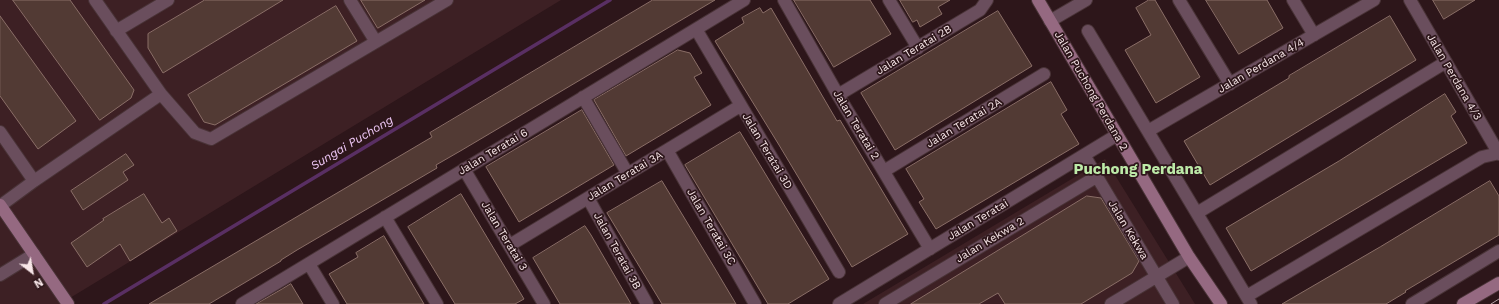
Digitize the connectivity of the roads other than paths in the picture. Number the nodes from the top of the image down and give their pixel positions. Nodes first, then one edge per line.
1 (95, 0) edge
2 (168, 0) edge
3 (350, 0) edge
4 (447, 0) edge
5 (744, 0) edge
6 (784, 0) edge
7 (889, 0) edge
8 (987, 0) edge
9 (1038, 0) edge
10 (1086, 0) edge
11 (1179, 0) edge
12 (1293, 0) edge
13 (1374, 0) edge
14 (1410, 0) edge
15 (1050, 21) junction
16 (696, 29) junction
17 (116, 31) junction
18 (1088, 32) dead end
19 (1314, 35) junction
20 (376, 42) junction
21 (918, 48) junction
22 (1446, 62) junction
23 (1044, 74) dead end
24 (1230, 84) junction
25 (161, 94) junction
26 (838, 95) junction
27 (583, 97) junction
28 (740, 106) junction
29 (1148, 131) junction
30 (0, 132) edge
31 (1117, 135) junction
32 (667, 150) junction
33 (1499, 153) edge
34 (1084, 155) junction
35 (464, 169) junction
36 (884, 171) junction
37 (628, 174) junction
38 (1096, 177) junction
39 (34, 181) junction
40 (588, 198) junction
41 (0, 206) edge
42 (1197, 213) junction
43 (385, 217) junction
44 (510, 245) junction
45 (930, 249) junction
46 (1499, 251) edge
47 (34, 254) junction
48 (1190, 257) junction
49 (309, 264) junction
50 (838, 272) dead end
51 (0, 275) edge
52 (1156, 277) junction
53 (1499, 283) edge
54 (1249, 300) edge
55 (68, 304) edge
56 (242, 304) edge
57 (333, 304) edge
58 (437, 304) edge
59 (544, 304) edge
60 (647, 304) edge
61 (755, 304) edge
62 (839, 304) edge
63 (885, 304) edge
64 (1111, 304) edge
65 (1172, 304) edge
66 (1220, 304) edge
67 (1412, 304) edge
68 (1463, 304) edge

1 - 17 street
2 - 17 street
3 - 20 street
4 - 20 street
5 - 16 street, Jalan Teratai 6
6 - 26 street, Jalan Teratai 2
7 - 21 street
8 - 21 street, Jalan Teratai 2B
9 - 15 street, Jalan Puchong Perdana 2
10 - 15 street
11 - 24 street
12 - 19 street
13 - 19 street, Jalan Perdana 4/4
14 - 22 street, Jalan Perdana 4/3
15 - 31 street, Jalan Puchong Perdana 2
16 - 27 street, Jalan Teratai 6
16 - 28 street, Jalan Teratai 3D
17 - 25 street
18 - 29 street
19 - 24 street, Jalan Perdana 4/4
20 - 25 street
21 - 26 street, Jalan Teratai 2B
22 - 33 street, Jalan Perdana 4/3
22 - 42 street
23 - 36 street, Jalan Teratai 2A
24 - 29 street, Jalan Perdana 4/4
25 - 39 street
26 - 36 street, Jalan Teratai 2
27 - 35 street, Jalan Teratai 6
27 - 37 street
28 - 32 street, Jalan Teratai 3A
28 - 50 street, Jalan Teratai 3D
29 - 42 street
30 - 39 street
31 - 34 street, Jalan Teratai
31 - 48 street, Jalan Puchong Perdana 2
32 - 37 street, Jalan Teratai 3A
32 - 61 street, Jalan Teratai 3C
33 - 54 street
34 - 38 street, Jalan Kekwa
34 - 45 street, Jalan Teratai
35 - 43 street, Jalan Teratai 6
35 - 44 street, Jalan Teratai 3
36 - 45 street, Jalan Teratai 2
37 - 40 street, Jalan Teratai 3A
38 - 52 street, Jalan Kekwa
38 - 63 street, Jalan Kekwa 2
39 - 41 street
40 - 44 street, Jalan Teratai 3A
40 - 60 street, Jalan Teratai 3B
41 - 47 street
42 - 54 street
43 - 49 street, Jalan Teratai 6
43 - 58 street
44 - 59 street, Jalan Teratai 3
45 - 62 street, Jalan Teratai
46 - 67 street
47 - 51 street
47 - 55 street
48 - 52 street
48 - 66 street, Jalan Puchong Perdana 2
49 - 56 street, Jalan Teratai 6
49 - 57 street
52 - 64 street
52 - 65 street, Jalan Kekwa
53 - 68 street

